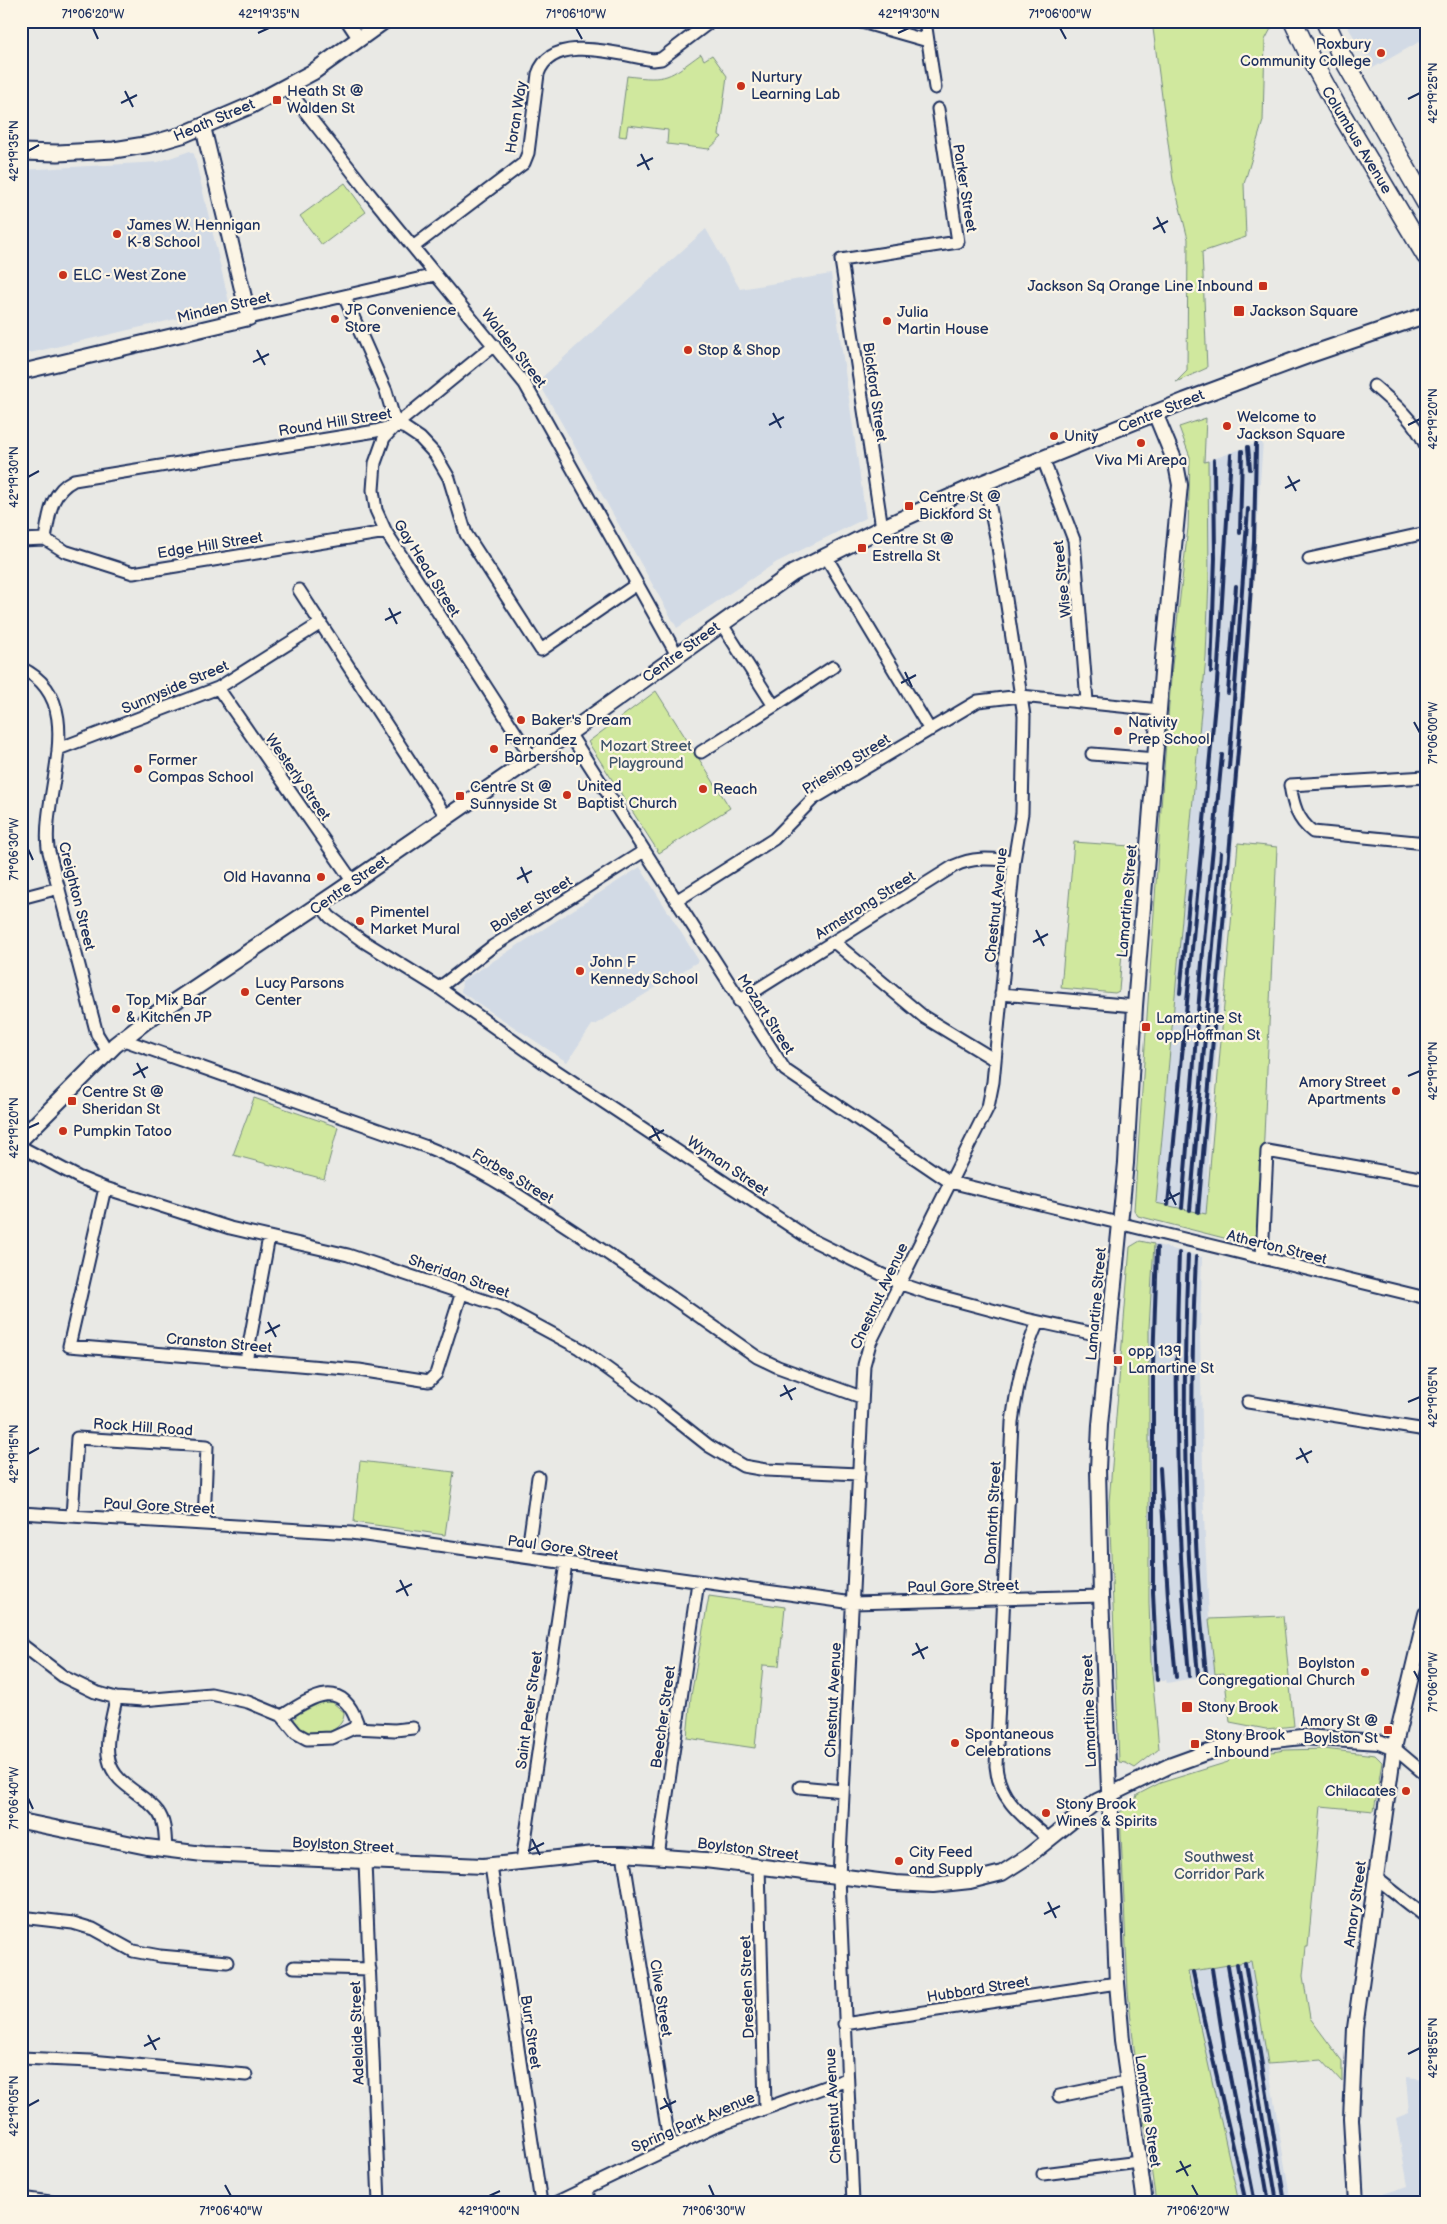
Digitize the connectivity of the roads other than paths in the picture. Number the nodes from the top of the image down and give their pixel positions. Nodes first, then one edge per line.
1 (347, 21) edge
2 (384, 21) edge
3 (711, 21) edge
4 (858, 21) edge
5 (925, 21) edge
6 (1293, 21) edge
7 (1326, 21) edge
8 (359, 40) junction
9 (928, 41) junction
10 (286, 87) junction
11 (935, 88) dead end
12 (938, 109) dead end
13 (203, 127) junction
14 (21, 152) edge
15 (1426, 203) edge
16 (413, 247) junction
17 (1426, 256) edge
18 (841, 260) joint
19 (435, 275) junction
20 (344, 296) junction
21 (1426, 315) edge
22 (249, 318) junction
23 (494, 345) junction
24 (21, 372) edge
25 (1374, 386) dead end
26 (1155, 413) junction
27 (396, 425) junction
28 (1426, 446) edge
29 (1043, 459) junction
30 (985, 483) junction
31 (882, 528) junction
32 (386, 532) junction
33 (1426, 533) edge
34 (45, 539) junction
35 (21, 540) edge
36 (826, 555) junction
37 (1308, 559) dead end
38 (637, 584) junction
39 (299, 590) dead end
40 (321, 623) junction
41 (721, 623) junction
42 (677, 655) junction
43 (833, 666) dead end
44 (21, 668) edge
45 (218, 688) junction
46 (1021, 696) junction
47 (1087, 701) junction
48 (774, 706) junction
49 (1160, 710) junction
50 (930, 730) junction
51 (569, 733) junction
52 (58, 749) junction
53 (701, 752) dead end
54 (1092, 754) dead end
55 (532, 758) junction
56 (1156, 759) junction
57 (1426, 777) edge
58 (447, 818) junction
59 (1426, 843) edge
60 (644, 851) junction
61 (1014, 861) junction
62 (353, 882) junction
63 (59, 888) junction
64 (21, 898) edge
65 (676, 901) junction
66 (320, 905) junction
67 (834, 942) junction
68 (439, 988) junction
69 (1001, 994) junction
70 (739, 1001) junction
71 (1135, 1006) junction
72 (121, 1039) junction
73 (108, 1052) junction
74 (995, 1060) junction
75 (21, 1139) edge
76 (21, 1147) edge
77 (1426, 1179) edge
78 (950, 1182) junction
79 (105, 1188) junction
80 (1120, 1225) junction
81 (270, 1237) junction
82 (1262, 1258) junction
83 (900, 1284) junction
84 (462, 1292) junction
85 (1426, 1298) edge
86 (1038, 1322) junction
87 (1109, 1337) junction
88 (246, 1361) junction
89 (861, 1397) junction
90 (1248, 1402) dead end
91 (1426, 1430) edge
92 (859, 1474) junction
93 (538, 1477) dead end
94 (21, 1513) edge
95 (72, 1516) junction
96 (204, 1524) junction
97 (527, 1558) junction
98 (566, 1563) junction
99 (698, 1582) junction
100 (1101, 1596) junction
101 (1004, 1600) junction
102 (853, 1603) junction
103 (1426, 1614) edge
104 (21, 1644) edge
105 (116, 1698) junction
106 (282, 1716) junction
107 (354, 1728) junction
108 (413, 1728) dead end
109 (1394, 1748) junction
110 (1426, 1775) edge
111 (800, 1788) dead end
112 (843, 1791) junction
113 (1109, 1795) junction
114 (21, 1821) edge
115 (1049, 1839) junction
116 (166, 1850) junction
117 (623, 1854) junction
118 (658, 1856) junction
119 (522, 1861) junction
120 (365, 1862) junction
121 (491, 1866) junction
122 (759, 1866) junction
123 (840, 1877) junction
124 (1375, 1877) junction
125 (1426, 1916) edge
126 (21, 1917) edge
127 (227, 1962) dead end
128 (294, 1967) dead end
129 (370, 1969) junction
130 (1117, 1983) junction
131 (844, 2024) junction
132 (21, 2058) edge
133 (246, 2075) dead end
134 (848, 2079) junction
135 (1127, 2082) junction
136 (1060, 2096) dead end
137 (765, 2107) junction
138 (670, 2147) junction
139 (1139, 2162) junction
140 (1043, 2174) dead end
141 (587, 2187) junction
142 (21, 2198) edge
143 (57, 2203) edge
144 (379, 2203) edge
145 (541, 2203) edge
146 (554, 2203) edge
147 (589, 2203) edge
148 (853, 2203) edge
149 (1145, 2203) edge
150 (1356, 2203) edge

1 - 8 street
2 - 8 main road, Heath Street
3 - 16 street, Horan Way
4 - 9 street
5 - 9 street
6 - 17 main road, Columbus Avenue
7 - 15 main road, Columbus Avenue
8 - 10 main road, Heath Street
9 - 11 street
10 - 13 main road, Heath Street
10 - 16 street, Walden Street
12 - 18 street, Parker Street
13 - 14 main road, Heath Street
13 - 22 street
16 - 19 street, Walden Street
18 - 31 street, Bickford Street
19 - 20 street, Minden Street
19 - 23 street, Walden Street
20 - 22 street, Minden Street
20 - 27 street
21 - 26 main road, Centre Street
22 - 24 street, Minden Street
23 - 27 street
23 - 38 street, Walden Street
25 - 28 street
26 - 29 main road, Centre Street
26 - 49 street, Lamartine Street
27 - 32 street, Gay Head Street
27 - 34 street, Round Hill Street
27 - 38 street, Round Hill Street
29 - 30 main road, Centre Street
29 - 47 street, Wise Street
30 - 31 main road, Centre Street
30 - 46 street, Chestnut Avenue
31 - 36 main road, Centre Street
32 - 34 street, Edge Hill Street
32 - 55 street, Gay Head Street
33 - 37 street
34 - 35 street
36 - 41 main road, Centre Street
36 - 50 street
38 - 42 street, Walden Street
39 - 40 street
40 - 45 street, Sunnyside Street
40 - 58 street
41 - 42 main road, Centre Street
41 - 48 street
42 - 51 main road, Centre Street
43 - 48 street
44 - 52 street, Creighton Street
45 - 52 street, Sunnyside Street
45 - 62 street, Westerly Street
46 - 47 street, Priesing Street
46 - 50 street, Priesing Street
46 - 61 street, Chestnut Avenue
47 - 49 street, Priesing Street
48 - 53 street
49 - 56 street, Lamartine Street
50 - 65 street, Priesing Street
51 - 55 main road, Centre Street
51 - 60 street, Mozart Street
52 - 63 street, Creighton Street
54 - 56 street
55 - 58 main road, Centre Street
56 - 71 street, Lamartine Street
57 - 59 street
58 - 62 main road, Centre Street
60 - 65 street, Mozart Street
60 - 68 street, Bolster Street
61 - 67 street, Armstrong Street
61 - 69 street, Chestnut Avenue
62 - 66 main road, Centre Street
63 - 64 street
63 - 73 street, Creighton Street
65 - 70 street, Mozart Street
66 - 68 street, Wyman Street
66 - 72 main road, Centre Street
67 - 70 street, Armstrong Street
67 - 74 street
68 - 83 street, Wyman Street
69 - 71 street
69 - 74 street, Chestnut Avenue
70 - 78 street, Mozart Street
71 - 80 street, Lamartine Street
72 - 73 main road, Centre Street
72 - 89 street, Forbes Street
73 - 75 main road, Centre Street
74 - 78 street, Chestnut Avenue
76 - 79 street, Sheridan Street
77 - 82 street
78 - 80 street, Mozart Street
78 - 83 street, Chestnut Avenue
79 - 81 street, Sheridan Street
79 - 88 street, Cranston Street
80 - 82 street, Atherton Street
80 - 87 street, Lamartine Street
81 - 84 street, Sheridan Street
81 - 88 street
82 - 85 street, Atherton Street
83 - 86 street, Wyman Street
83 - 89 street, Chestnut Avenue
84 - 88 street, Cranston Street
84 - 92 street, Sheridan Street
86 - 87 street, Wyman Street
86 - 101 street, Danforth Street
87 - 100 street, Lamartine Street
89 - 92 street, Chestnut Avenue
90 - 91 street
92 - 102 street, Chestnut Avenue
93 - 97 street
94 - 95 street, Paul Gore Street
95 - 96 street, Paul Gore Street
95 - 96 street, Rock Hill Road
96 - 97 street, Paul Gore Street
97 - 98 street, Paul Gore Street
98 - 99 street, Paul Gore Street
98 - 119 street, Saint Peter Street
99 - 102 street, Paul Gore Street
99 - 118 street, Beecher Street
100 - 101 street, Paul Gore Street
100 - 113 street, Lamartine Street
101 - 102 street, Paul Gore Street
101 - 115 street, Danforth Street
102 - 112 street, Chestnut Avenue
103 - 109 street, Amory Street
104 - 105 street
105 - 106 street
105 - 116 street
106 - 107 street
106 - 107 street
107 - 108 street
109 - 110 street, Boylston Street
109 - 113 street, Boylston Street
109 - 124 street, Amory Street
111 - 112 street
112 - 123 street, Chestnut Avenue
113 - 115 street, Boylston Street
113 - 130 street, Lamartine Street
114 - 116 street, Boylston Street
115 - 123 street, Boylston Street
116 - 120 street, Boylston Street
117 - 118 street, Boylston Street
117 - 119 street, Boylston Street
117 - 138 street, Clive Street
118 - 122 street, Boylston Street
119 - 121 street, Boylston Street
120 - 121 street, Boylston Street
120 - 129 street, Adelaide Street
121 - 145 street, Burr Street
122 - 123 street, Boylston Street
122 - 137 street, Dresden Street
123 - 131 street, Chestnut Avenue
124 - 125 street
124 - 150 street, Amory Street
126 - 127 street
128 - 129 street
129 - 144 street, Adelaide Street
130 - 131 street, Hubbard Street
130 - 135 street, Lamartine Street
131 - 134 street, Chestnut Avenue
132 - 133 street
134 - 137 street, Spring Park Avenue
134 - 148 street, Chestnut Avenue
135 - 136 street
135 - 139 street, Lamartine Street
137 - 138 street, Spring Park Avenue
138 - 141 street, Spring Park Avenue
139 - 140 street
139 - 149 street, Lamartine Street
141 - 146 street, Spring Park Avenue
141 - 147 street
142 - 143 street

